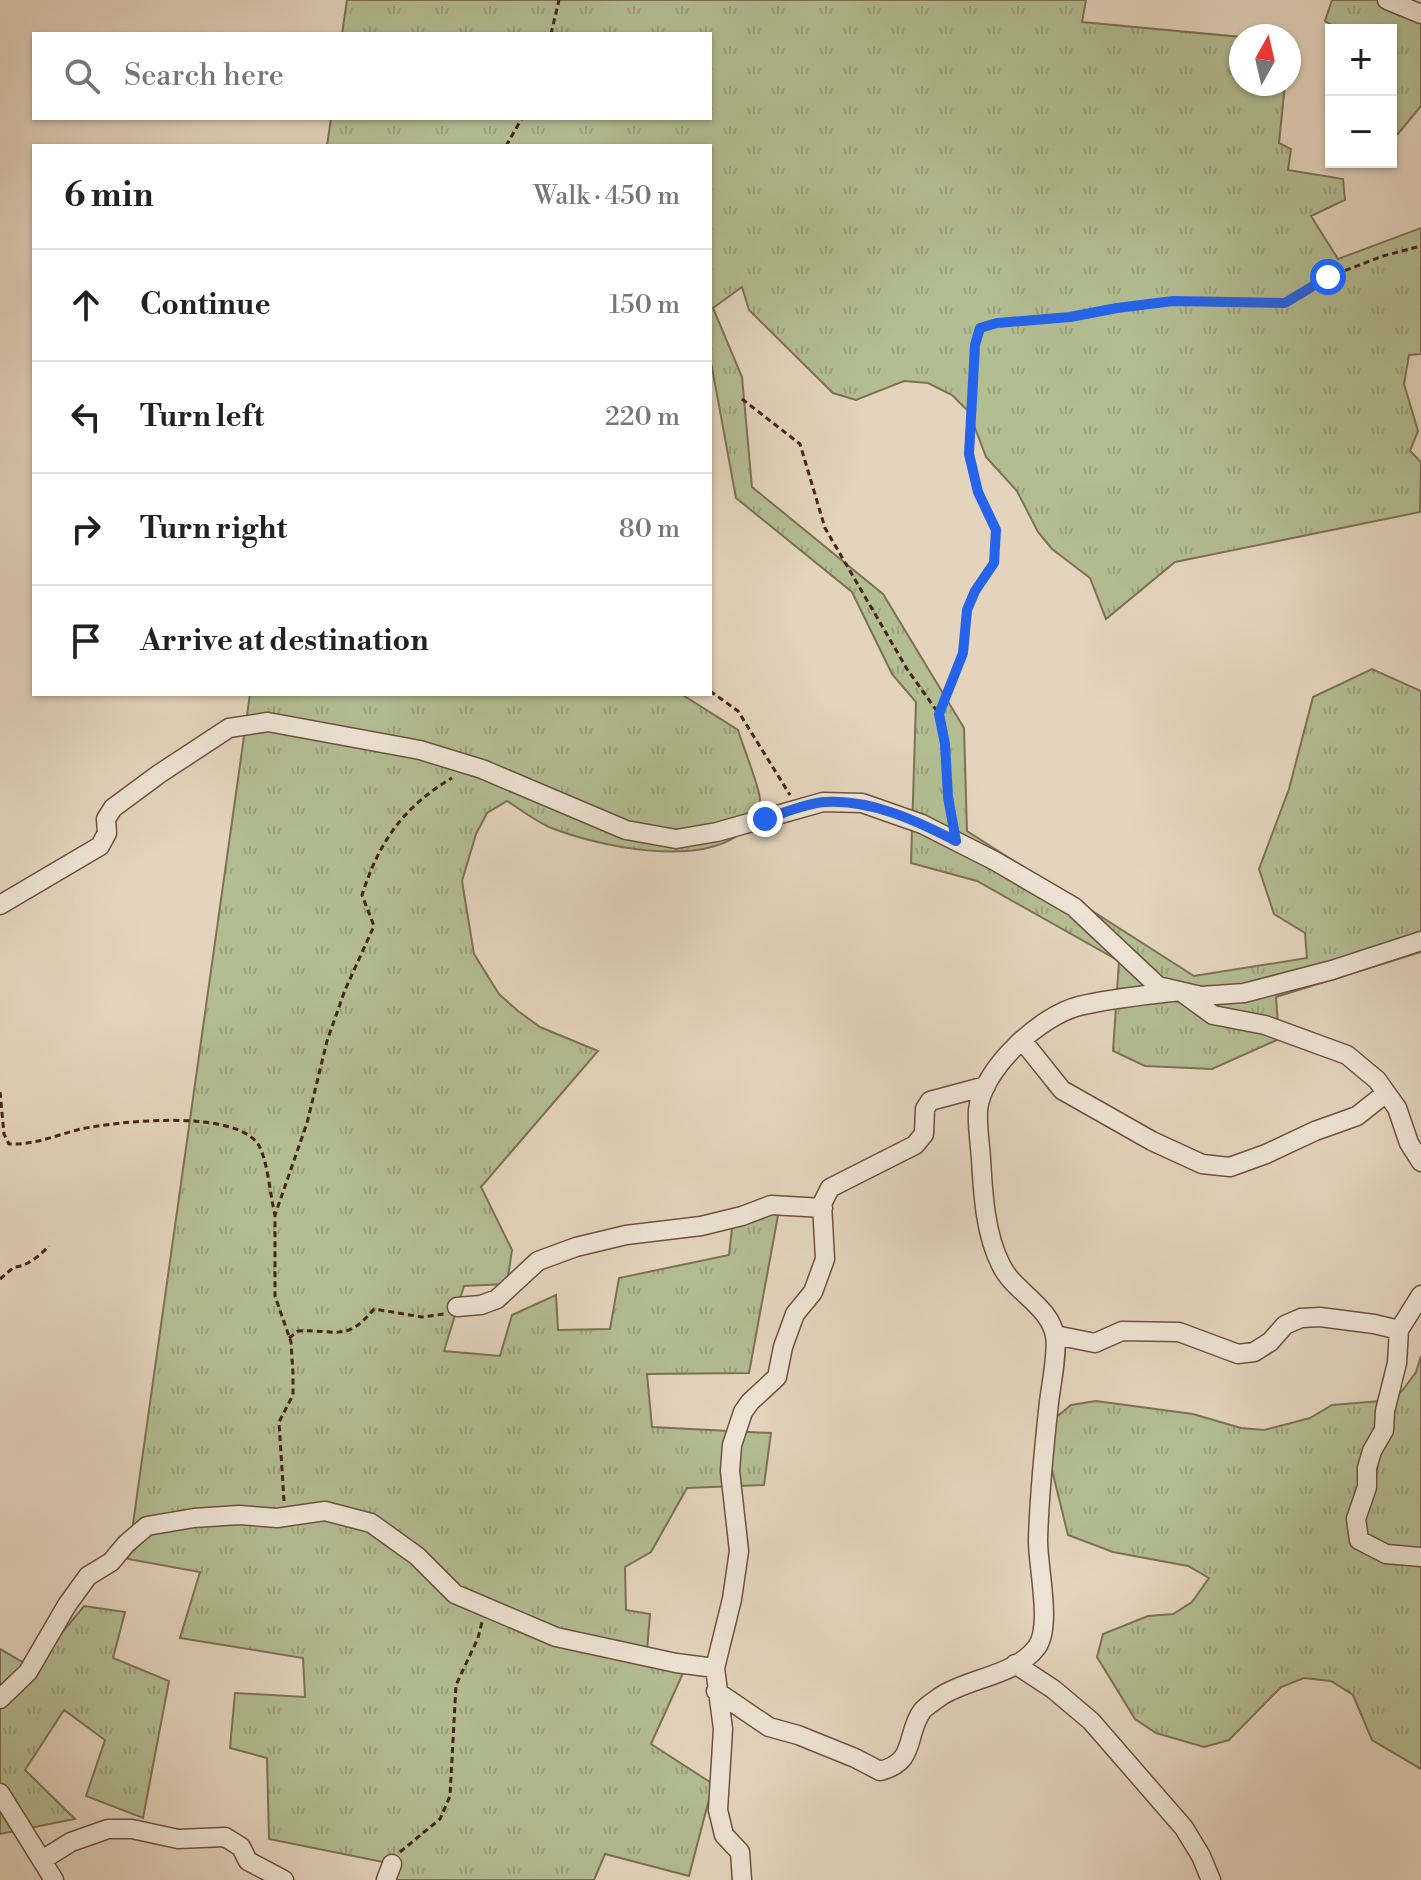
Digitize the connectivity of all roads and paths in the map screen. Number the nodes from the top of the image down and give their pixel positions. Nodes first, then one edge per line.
1 (559, 0) edge
2 (1387, 0) edge
3 (1421, 14) edge
4 (551, 32) edge
5 (521, 120) edge
6 (507, 144) edge
7 (1421, 246) edge
8 (742, 399) dead end
9 (712, 692) edge
10 (939, 714) junction
11 (473, 766) junction
12 (798, 809) junction
13 (956, 841) junction
14 (0, 905) edge
15 (1421, 941) edge
16 (1180, 991) junction
17 (1022, 1040) junction
18 (986, 1086) junction
19 (0, 1092) edge
20 (1386, 1093) junction
21 (1421, 1162) edge
22 (823, 1208) junction
23 (275, 1215) junction
24 (49, 1246) dead end
25 (0, 1279) edge
26 (1421, 1295) edge
27 (457, 1307) joint
28 (1399, 1330) junction
29 (1055, 1335) junction
30 (289, 1338) junction
31 (287, 1516) junction
32 (1421, 1557) edge
33 (485, 1607) junction
34 (1015, 1664) junction
35 (715, 1668) junction
36 (716, 1691) junction
37 (0, 1699) edge
38 (0, 1793) edge
39 (42, 1860) junction
40 (389, 1872) edge
41 (54, 1880) edge
42 (284, 1880) edge
43 (742, 1880) edge
44 (1211, 1880) edge

1 - 4 path
2 - 3 street
5 - 6 path
7 - 10 path
8 - 10 path
9 - 12 path
10 - 13 path
11 - 12 street
11 - 14 street
11 - 23 path
12 - 13 street
13 - 16 street
15 - 16 street
16 - 17 street
16 - 20 street
17 - 18 street
17 - 20 street
18 - 22 street
18 - 29 street
19 - 23 path
20 - 21 street
22 - 27 street
22 - 35 street
23 - 30 path
24 - 25 path
26 - 28 street
27 - 30 path
28 - 29 street
28 - 32 street
29 - 34 street
30 - 31 path
31 - 33 street
31 - 37 street
33 - 35 street
33 - 40 path
34 - 36 street
34 - 44 street
35 - 36 street
36 - 43 street
38 - 39 street
39 - 41 street
39 - 42 street

